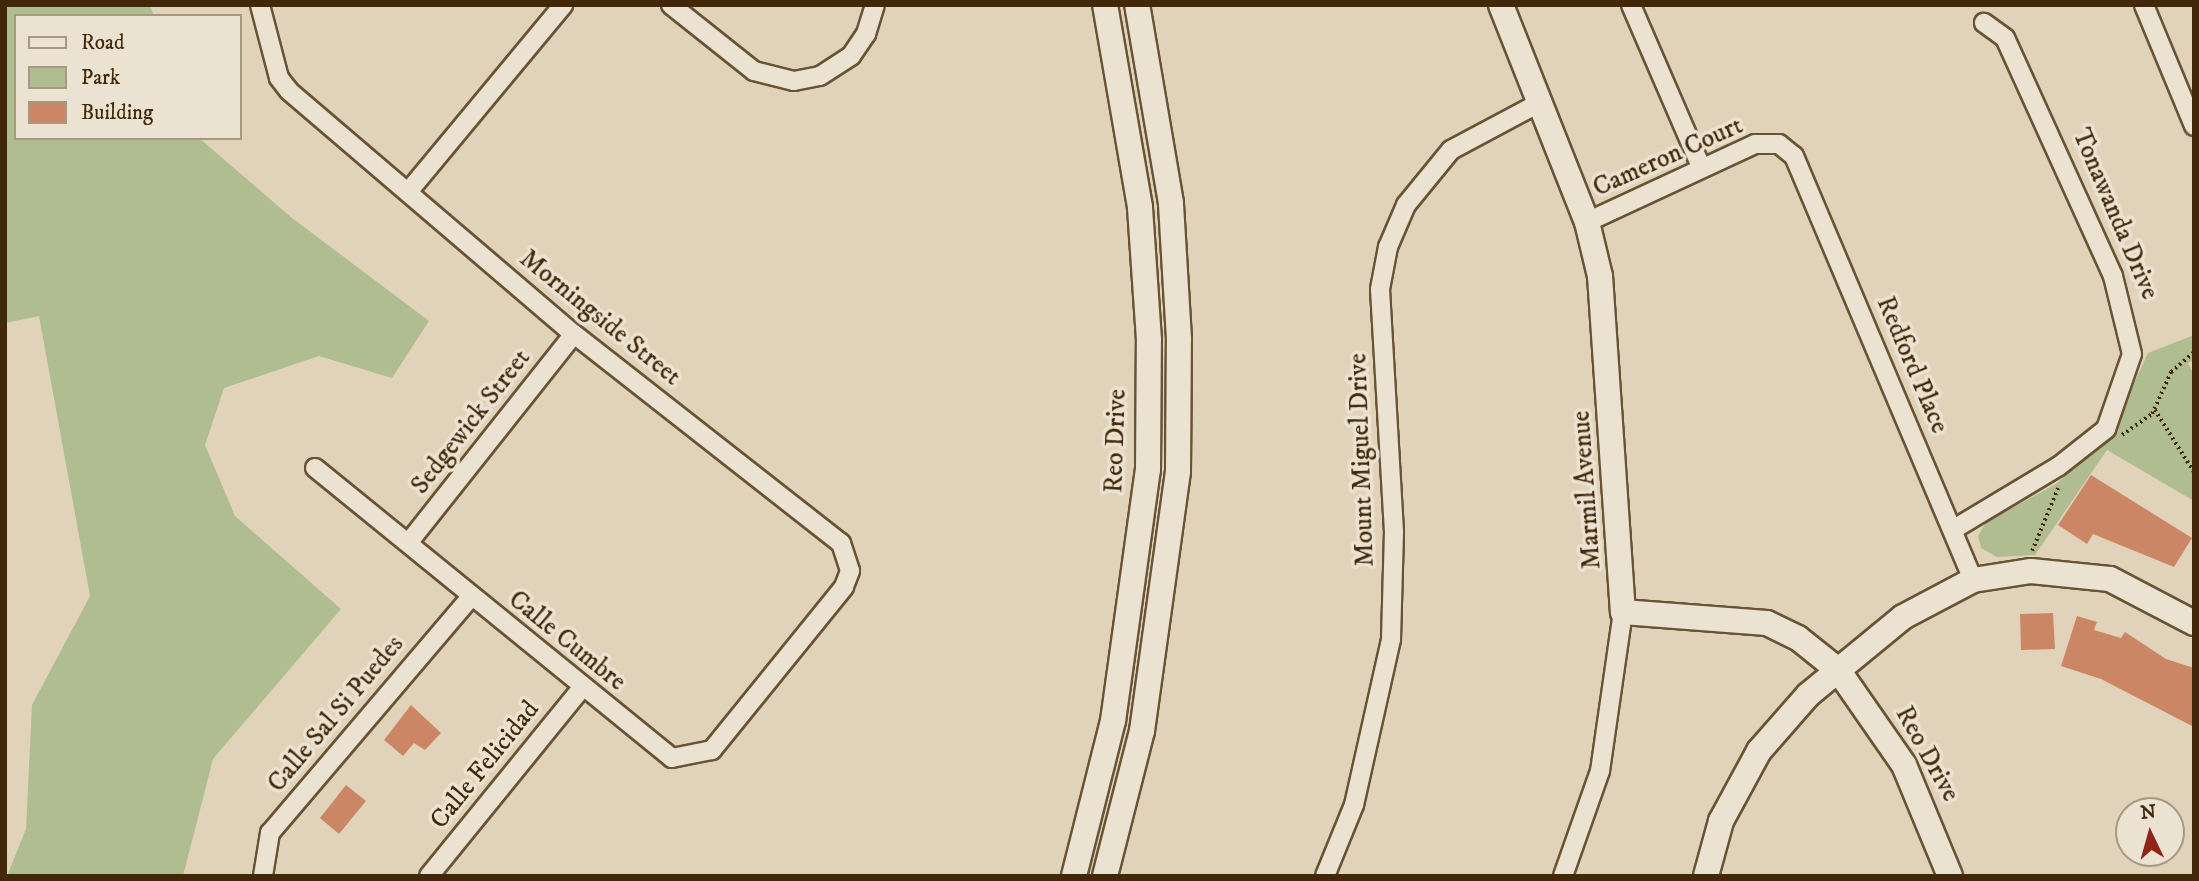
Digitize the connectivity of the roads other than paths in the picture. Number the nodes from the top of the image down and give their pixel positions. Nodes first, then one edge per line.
1 (260, 5) edge
2 (563, 5) edge
3 (671, 5) edge
4 (875, 5) edge
5 (1105, 5) edge
6 (1137, 5) edge
7 (1502, 5) edge
8 (1631, 5) edge
9 (2144, 5) edge
10 (1984, 23) dead end
11 (1537, 104) junction
12 (2194, 126) edge
13 (1701, 167) junction
14 (1801, 170) joint
15 (408, 192) junction
16 (1587, 222) junction
17 (574, 334) junction
18 (315, 468) dead end
19 (1954, 529) junction
20 (409, 542) junction
21 (1973, 580) junction
22 (471, 597) junction
23 (1623, 612) junction
24 (2194, 624) edge
25 (780, 665) joint
26 (1838, 670) junction
27 (582, 688) junction
28 (263, 876) edge
29 (429, 876) edge
30 (1074, 876) edge
31 (1105, 876) edge
32 (1325, 876) edge
33 (1563, 876) edge
34 (1706, 876) edge
35 (1950, 876) edge

1 - 15 street, Morningside Street
2 - 15 street
3 - 4 street
5 - 30 main road, Reo Drive
6 - 31 main road
7 - 11 main road, Marmil Avenue
8 - 13 street
9 - 12 street
10 - 19 street, Tonawanda Drive
11 - 16 main road, Marmil Avenue
11 - 32 street, Mount Miguel Drive
13 - 14 street, Cameron Court
13 - 16 street, Cameron Court
14 - 19 street, Redford Place
15 - 17 street, Morningside Street
16 - 23 main road, Marmil Avenue
17 - 20 street, Sedgewick Street
17 - 25 street, Morningside Street
18 - 20 street, Calle Cumbre
19 - 21 street, Redford Place
20 - 22 street, Calle Cumbre
21 - 24 main road
21 - 26 main road
22 - 27 street, Calle Cumbre
22 - 28 street, Calle Sal Si Puedes
23 - 26 main road, Reo Drive
23 - 33 street, Marmil Avenue
25 - 27 street, Calle Cumbre
26 - 34 main road
26 - 35 main road, Reo Drive
27 - 29 street, Calle Felicidad

